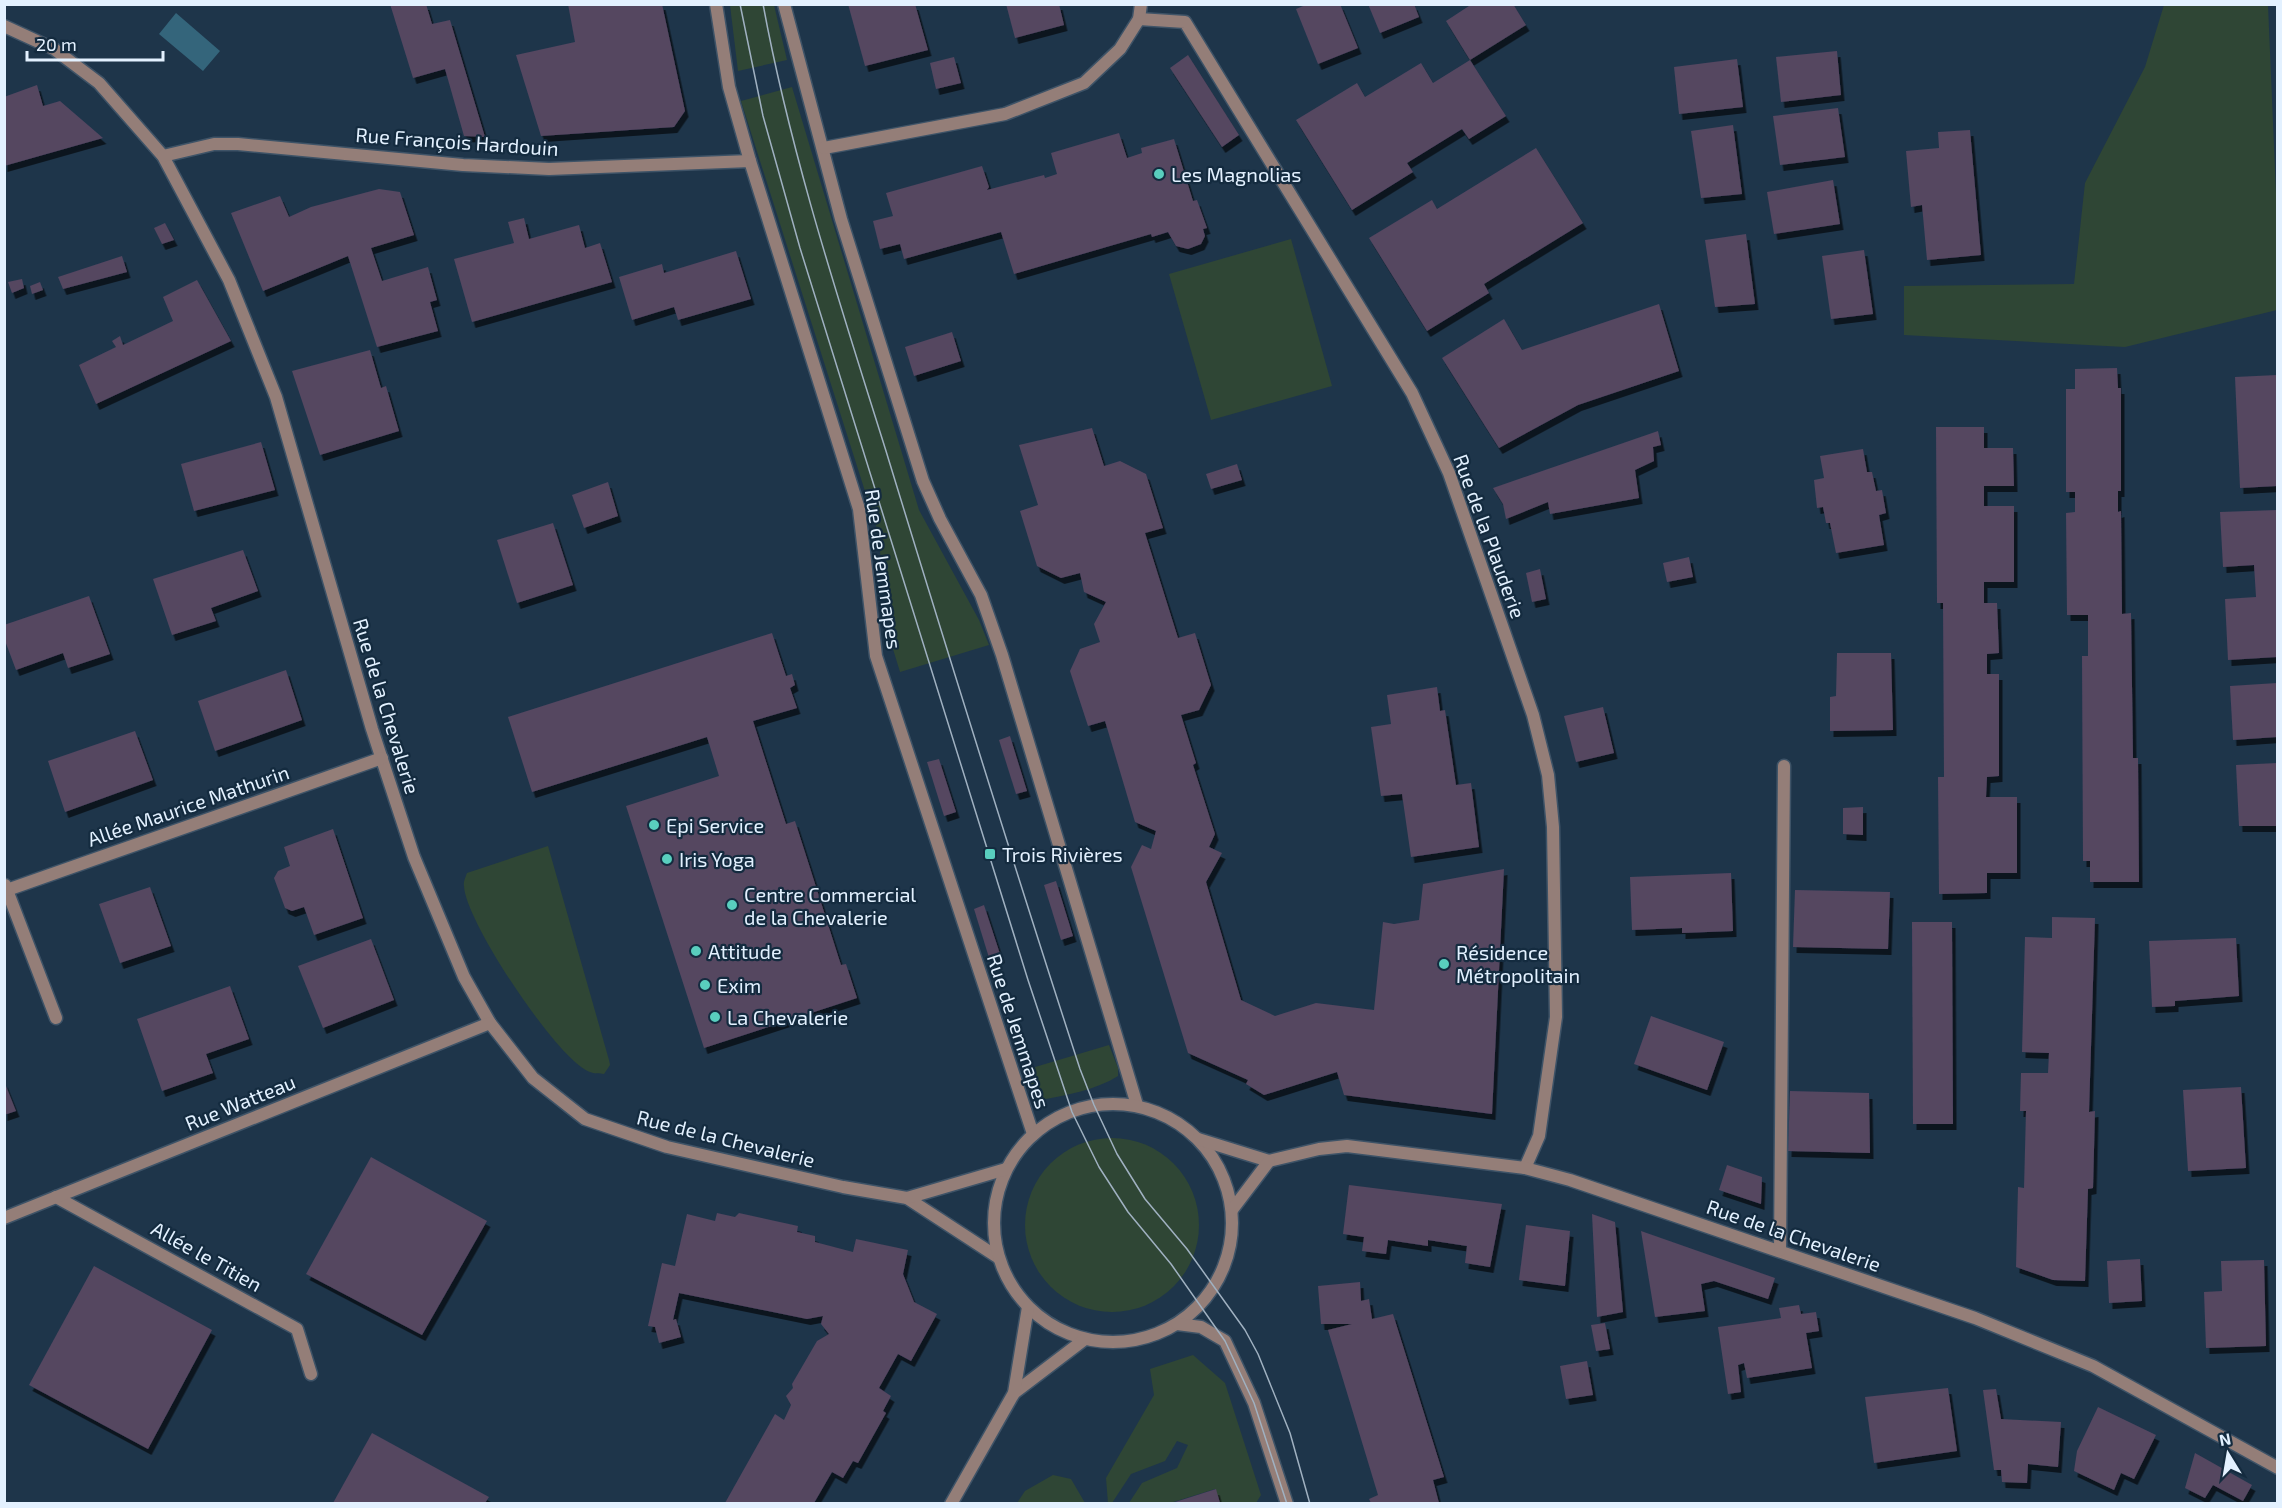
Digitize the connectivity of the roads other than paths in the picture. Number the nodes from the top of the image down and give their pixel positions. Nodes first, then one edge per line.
1 (716, 4) edge
2 (784, 4) edge
3 (1141, 4) edge
4 (1139, 19) junction
5 (4, 26) edge
6 (824, 148) junction
7 (163, 156) junction
8 (750, 161) junction
9 (382, 758) junction
10 (1784, 766) dead end
11 (6, 886) edge
12 (56, 1018) dead end
13 (490, 1023) junction
14 (1137, 1106) junction
15 (1033, 1134) junction
16 (1198, 1139) junction
17 (1269, 1161) junction
18 (1525, 1168) junction
19 (1006, 1169) junction
20 (56, 1197) junction
21 (907, 1198) junction
22 (1232, 1210) junction
23 (4, 1218) edge
24 (1780, 1250) junction
25 (999, 1258) junction
26 (1029, 1307) junction
27 (1177, 1324) junction
28 (1085, 1339) junction
29 (311, 1374) dead end
30 (1014, 1393) junction
31 (2277, 1468) edge
32 (951, 1503) edge
33 (1287, 1503) edge

1 - 8 street, Rue de Jemmapes
2 - 6 street
3 - 4 street
4 - 6 street
4 - 18 street, Rue de la Plauderie
5 - 7 street, Rue de la Chevalerie
6 - 14 street
7 - 8 street, Rue François Hardouin
7 - 9 street, Rue de la Chevalerie
8 - 15 street, Rue de Jemmapes
9 - 11 street, Allée Maurice Mathurin
9 - 13 street, Rue de la Chevalerie
10 - 24 street
11 - 12 street, Allée Maurice Mathurin
13 - 20 street, Rue Watteau
13 - 21 street, Rue de la Chevalerie
14 - 15 street
14 - 16 street
15 - 19 street
16 - 17 street
16 - 22 street
17 - 18 street, Rue de la Chevalerie
17 - 22 street
18 - 24 street, Rue de la Chevalerie
19 - 21 street, Rue de la Chevalerie
19 - 25 street
20 - 23 street, Rue Watteau
20 - 29 street, Allée le Titien
21 - 25 street, Rue de la Chevalerie
22 - 27 street
24 - 31 street, Rue de la Chevalerie
25 - 26 street
26 - 28 street
26 - 30 street
27 - 28 street
27 - 33 street
28 - 30 street
30 - 32 street

